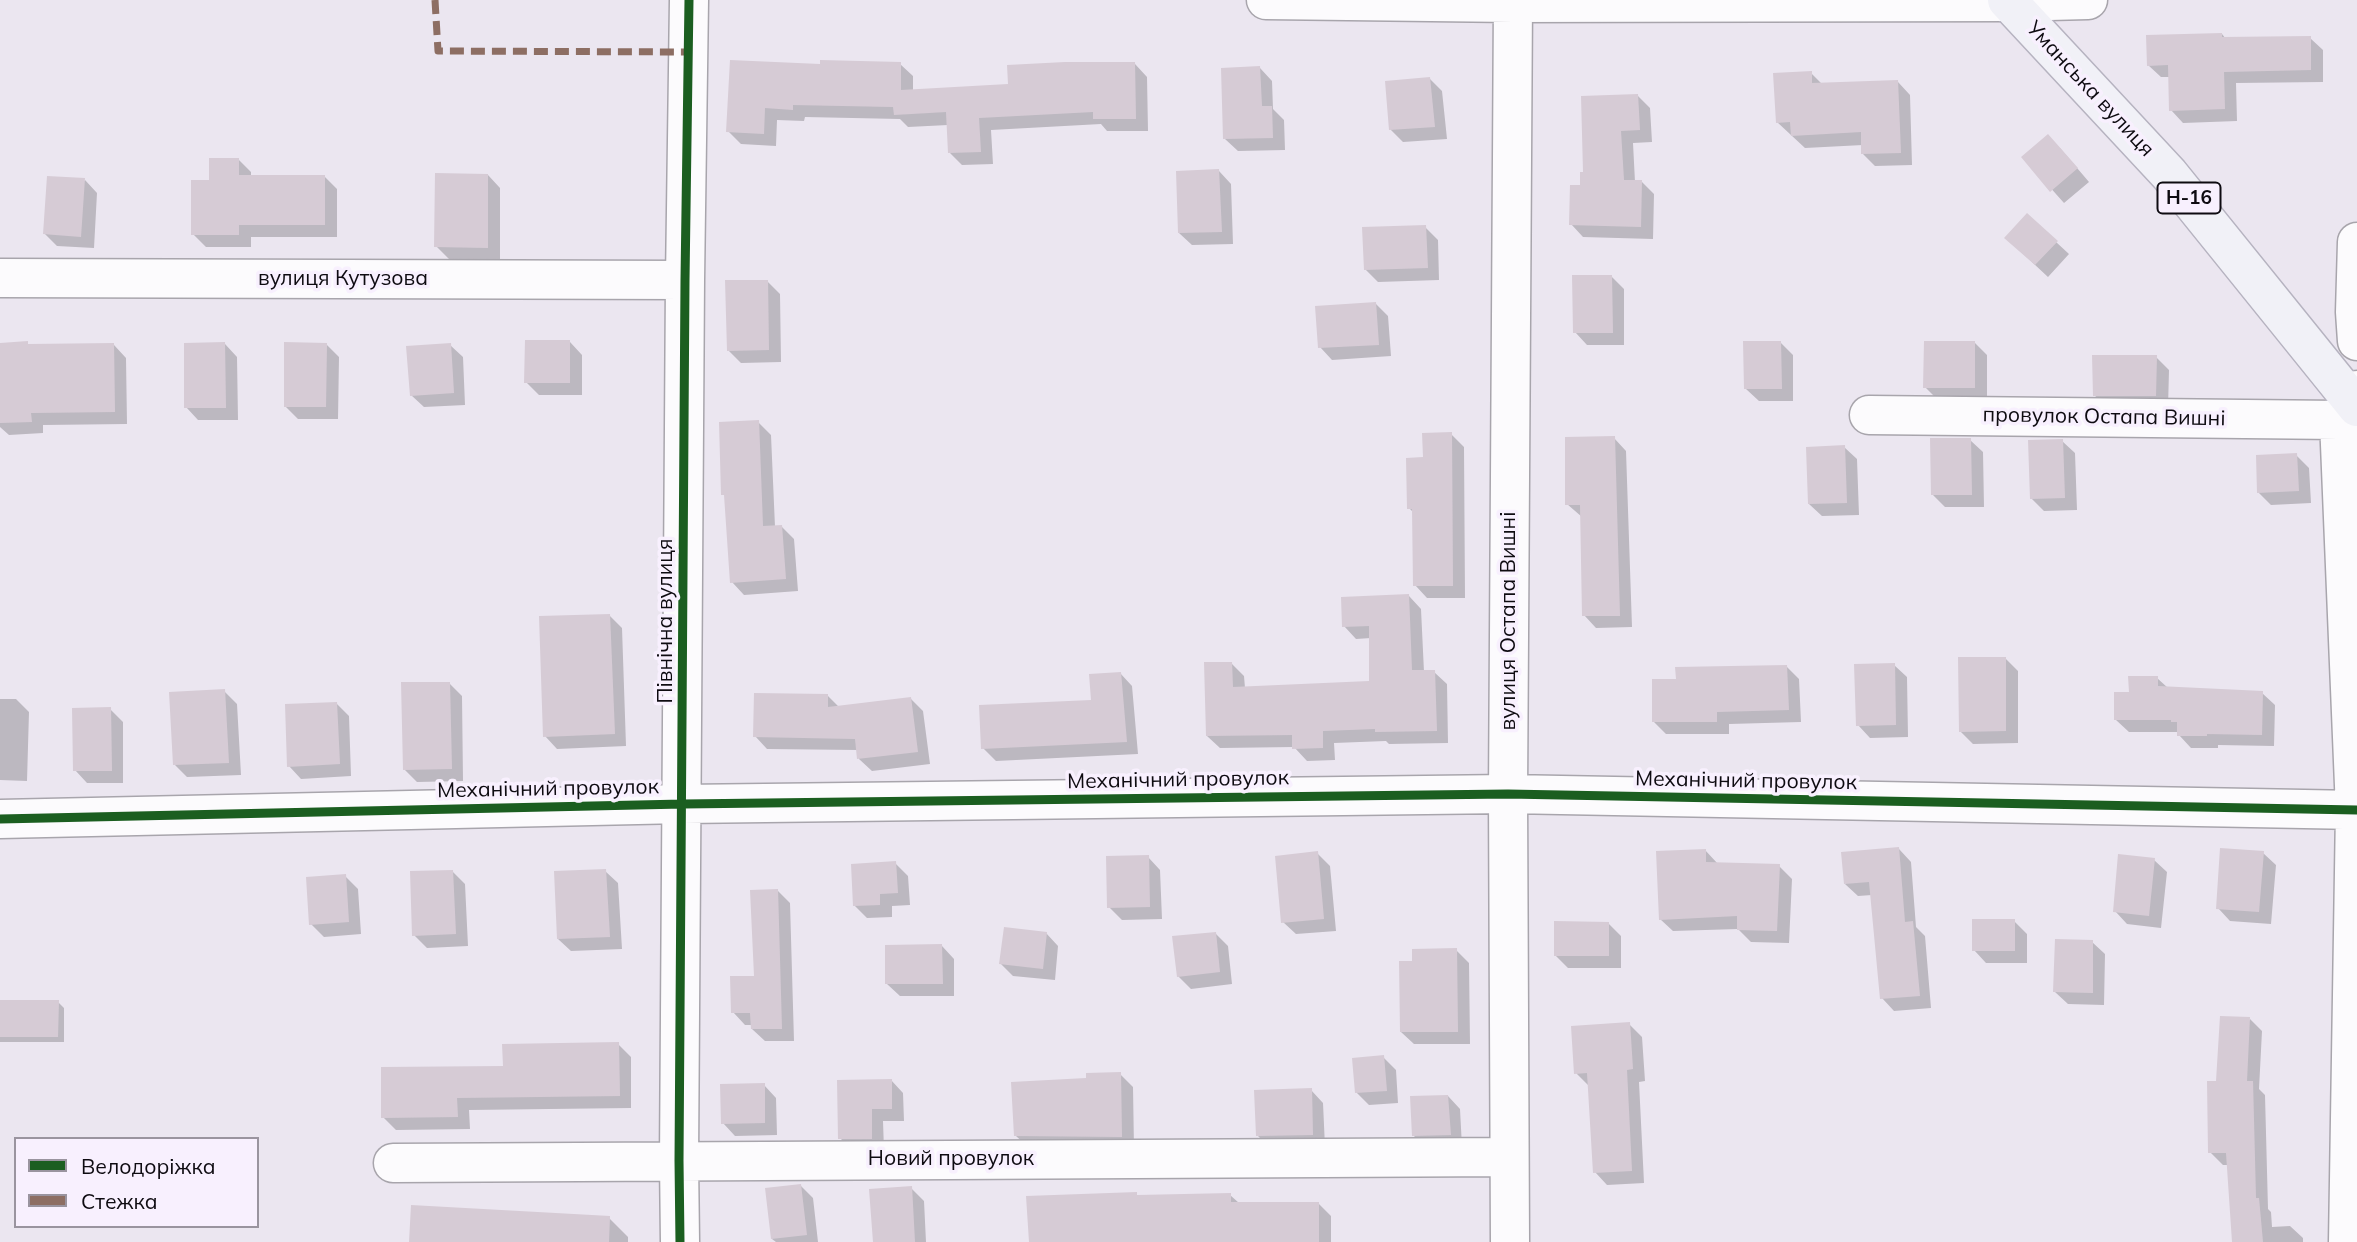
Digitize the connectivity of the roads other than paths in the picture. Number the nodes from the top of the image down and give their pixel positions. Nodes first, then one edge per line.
1 (689, 0) edge
2 (1266, 0) edge
3 (2088, 0) edge
4 (1513, 1) edge
5 (2009, 1) edge
6 (2357, 242) edge
7 (0, 278) edge
8 (685, 280) junction
9 (2357, 341) edge
10 (2351, 404) edge
11 (1870, 415) dead end
12 (1508, 794) junction
13 (683, 804) junction
14 (2356, 810) edge
15 (0, 819) edge
16 (1508, 1157) junction
17 (679, 1160) junction
18 (393, 1163) dead end
19 (678, 1240) edge
20 (1510, 1242) edge
21 (2348, 1242) edge

1 - 8 street, Північна вулиця
2 - 4 street
3 - 5 street
4 - 5 street
4 - 12 street, вулиця Остапа Вишні
5 - 10 main road, Уманська вулиця / Н-16
6 - 9 street
7 - 8 street, вулиця Кутузова
8 - 13 street, Північна вулиця
10 - 11 street, провулок Остапа Вишні
10 - 14 street
12 - 13 street, Механічний провулок
12 - 14 street, Механічний провулок
12 - 16 street, вулиця Остапа Вишні
13 - 15 street, Механічний провулок
13 - 17 street, Північна вулиця
14 - 21 street
16 - 17 street, Новий провулок
16 - 20 street, вулиця Остапа Вишні
17 - 18 street, Новий провулок
17 - 19 street, Північна вулиця

